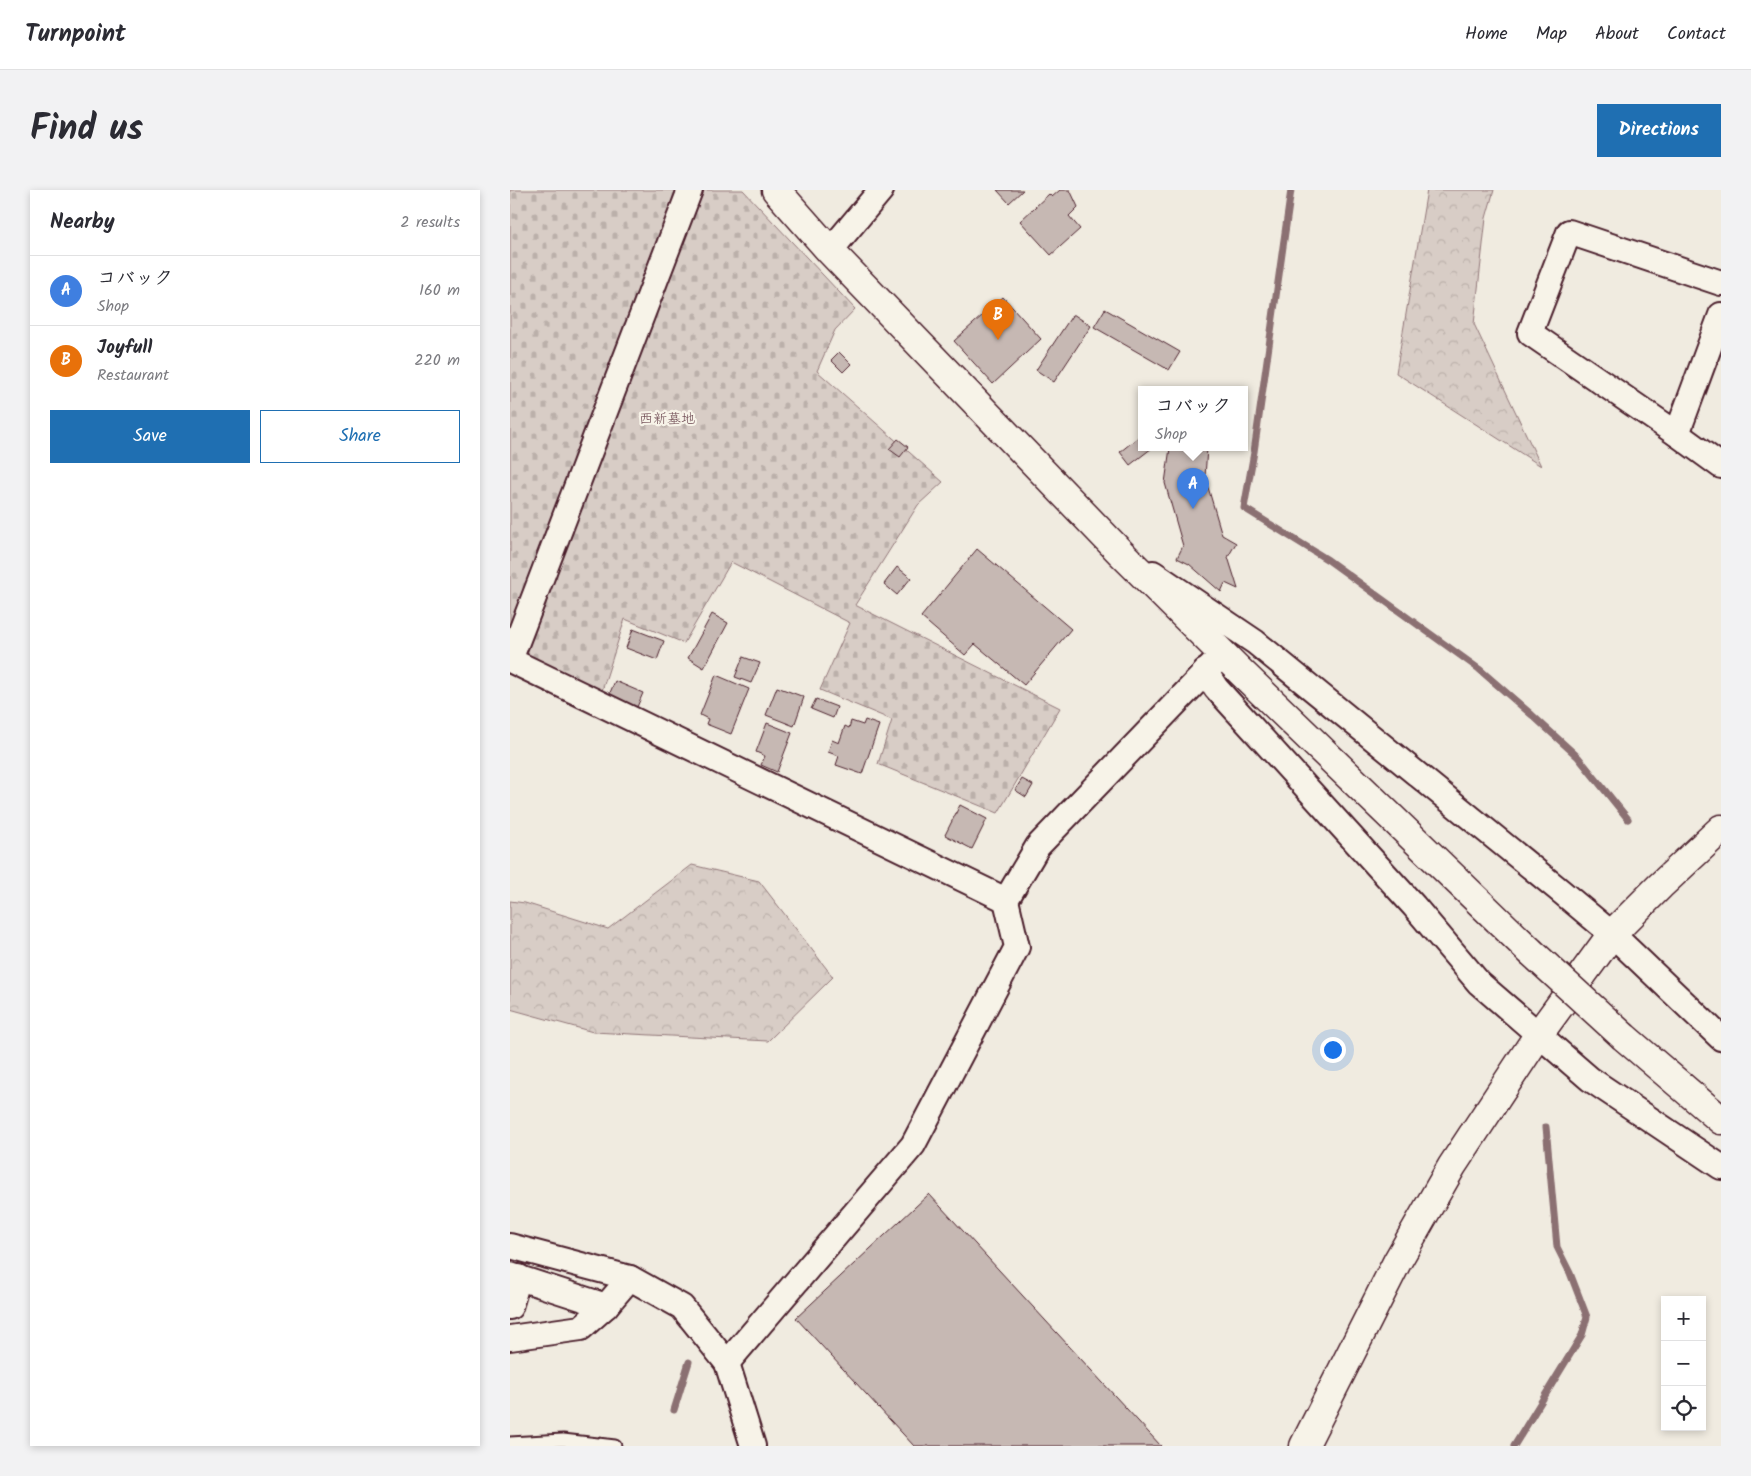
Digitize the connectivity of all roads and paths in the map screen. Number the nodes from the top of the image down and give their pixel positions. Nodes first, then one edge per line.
1 (690, 190) edge
2 (776, 190) edge
3 (881, 190) edge
4 (830, 251) junction
5 (1721, 283) edge
6 (1721, 315) edge
7 (1678, 434) junction
8 (1721, 466) edge
9 (1120, 552) junction
10 (510, 660) edge
11 (1214, 663) junction
12 (1721, 829) edge
13 (1006, 900) junction
14 (1612, 934) junction
15 (1539, 1034) junction
16 (1721, 1038) edge
17 (1721, 1120) edge
18 (1721, 1167) edge
19 (510, 1246) edge
20 (514, 1276) edge
21 (630, 1278) junction
22 (606, 1306) junction
23 (510, 1307) edge
24 (510, 1338) edge
25 (727, 1363) junction
26 (510, 1443) edge
27 (615, 1446) edge
28 (753, 1446) edge
29 (1304, 1446) edge

1 - 10 street
2 - 4 street
3 - 4 street
4 - 9 street
5 - 7 street
6 - 7 street
7 - 8 street
9 - 11 street
9 - 14 street
10 - 13 street
11 - 13 street
11 - 15 street
11 - 17 street, bridge
12 - 14 street
13 - 25 street
14 - 15 street
14 - 16 street
15 - 18 street
15 - 29 street
19 - 21 street
20 - 22 street
20 - 23 street
21 - 22 street
21 - 25 street
22 - 24 street
25 - 28 street
26 - 27 lane

